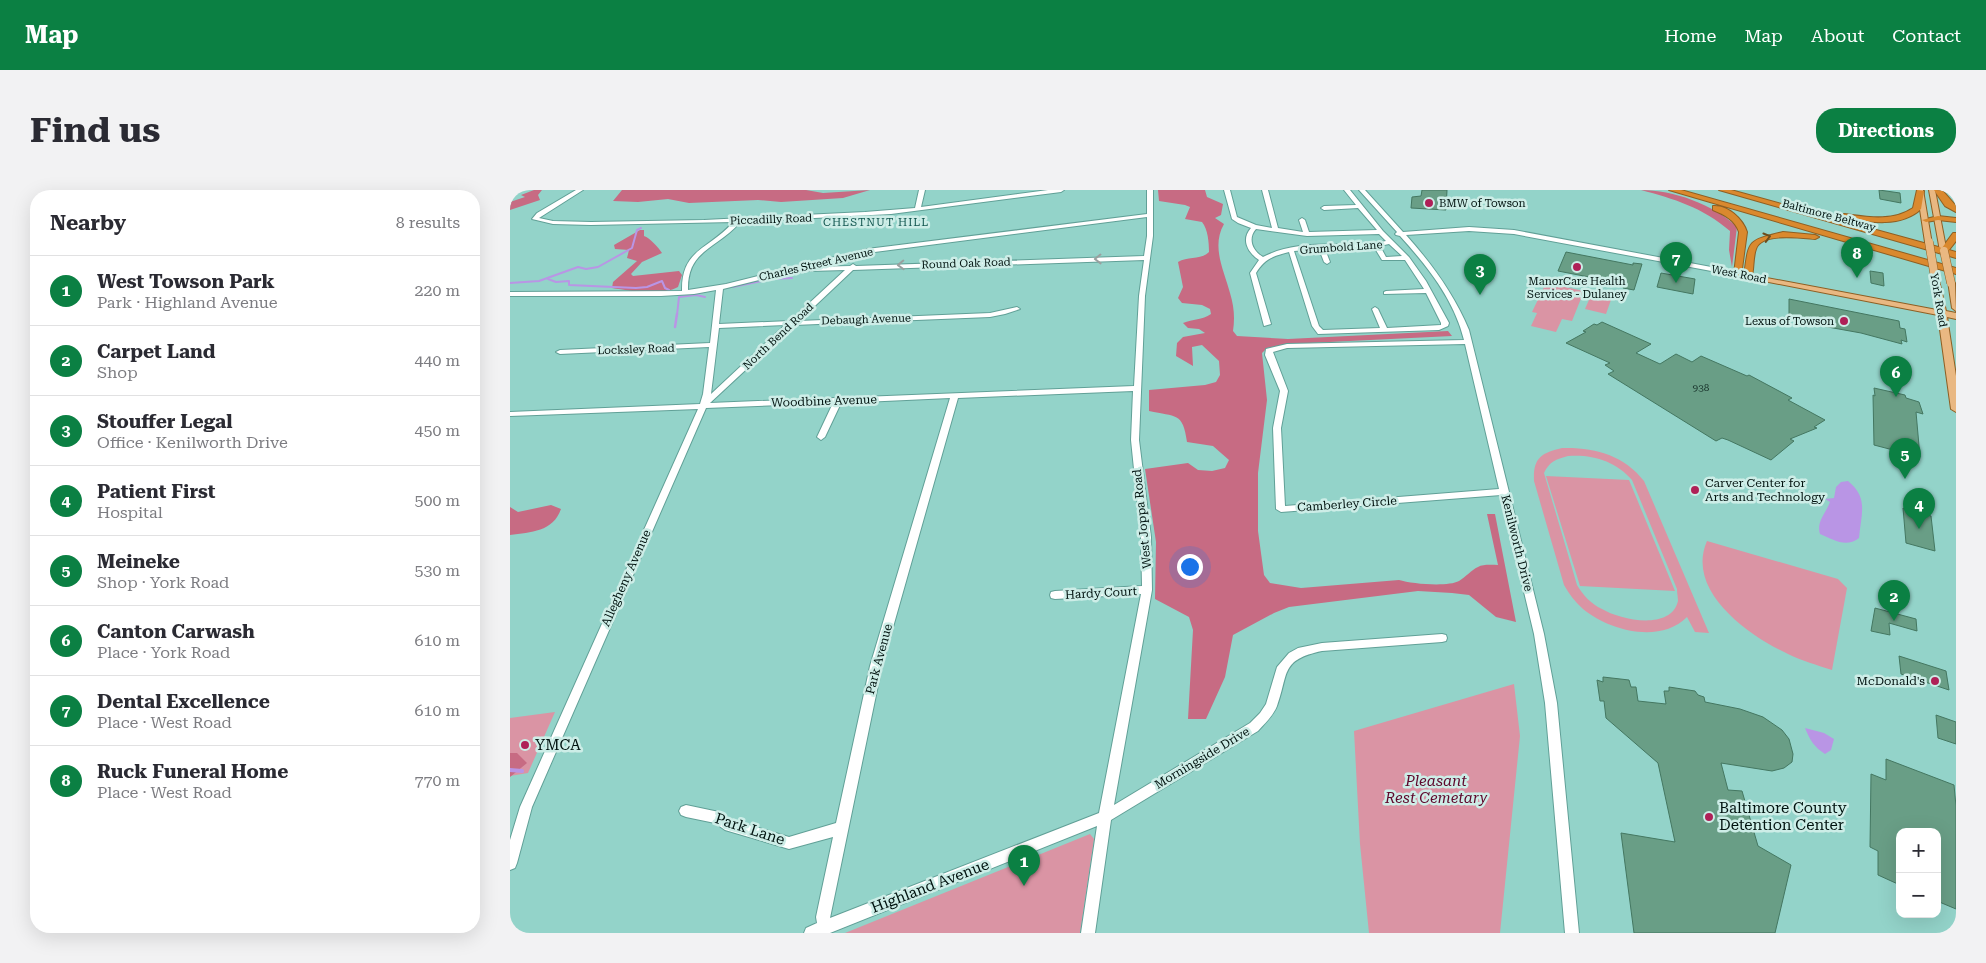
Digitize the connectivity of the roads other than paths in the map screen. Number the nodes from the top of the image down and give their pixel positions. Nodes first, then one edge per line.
1 (580, 190) edge
2 (922, 190) edge
3 (1061, 190) edge
4 (1150, 190) edge
5 (1227, 190) edge
6 (1265, 190) edge
7 (1347, 190) edge
8 (1362, 190) edge
9 (1664, 190) edge
10 (1672, 190) edge
11 (1695, 190) edge
12 (1722, 190) edge
13 (1920, 190) edge
14 (1932, 190) edge
15 (1938, 190) edge
16 (1773, 204) junction
17 (1361, 206) junction
18 (918, 208) junction
19 (1324, 208) dead end
20 (1956, 210) edge
21 (1151, 215) junction
22 (1938, 218) junction
23 (738, 220) junction
24 (1302, 220) dead end
25 (1926, 220) junction
26 (1956, 220) edge
27 (1255, 227) junction
28 (1276, 231) junction
29 (1307, 234) junction
30 (1383, 234) junction
31 (1402, 234) junction
32 (1956, 235) edge
33 (1390, 242) junction
34 (1376, 244) junction
35 (1321, 246) junction
36 (1945, 248) junction
37 (1291, 250) junction
38 (1956, 255) edge
39 (1147, 258) junction
40 (1407, 258) junction
41 (1262, 259) junction
42 (1327, 262) dead end
43 (1956, 263) edge
44 (853, 266) junction
45 (786, 271) junction
46 (1956, 271) edge
47 (1738, 274) junction
48 (1748, 276) junction
49 (720, 287) junction
50 (1428, 291) junction
51 (685, 293) junction
52 (1386, 293) dead end
53 (510, 294) edge
54 (1956, 308) edge
55 (1017, 309) dead end
56 (1375, 309) dead end
57 (1438, 309) junction
58 (1457, 309) junction
59 (1942, 313) junction
60 (1956, 316) edge
61 (792, 323) junction
62 (1267, 324) dead end
63 (715, 326) junction
64 (1385, 330) junction
65 (1468, 342) junction
66 (713, 345) junction
67 (560, 352) dead end
68 (1952, 359) edge
69 (1137, 388) junction
70 (955, 395) junction
71 (838, 400) junction
72 (703, 406) junction
73 (1956, 409) edge
74 (510, 414) edge
75 (821, 437) dead end
76 (1504, 492) junction
77 (1147, 590) junction
78 (1056, 595) dead end
79 (1442, 638) dead end
80 (686, 811) dead end
81 (1105, 817) junction
82 (842, 828) junction
83 (510, 863) edge
84 (825, 928) junction
85 (811, 933) edge
86 (1088, 933) edge
87 (1572, 933) edge

1 - 23 street, Piccadilly Road
2 - 18 street
3 - 18 street, Piccadilly Road
4 - 21 street, West Joppa Road
5 - 27 street, West Road
6 - 28 street
7 - 17 street
8 - 31 street, Kenilworth Drive
9 - 47 highway
10 - 46 highway, Baltimore Beltway
11 - 43 highway, Baltimore Beltway
12 - 16 highway
13 - 16 highway
13 - 25 main road, York Road
14 - 22 main road, York Road
15 - 20 highway
16 - 38 highway
17 - 19 street
17 - 30 street
18 - 23 street, Piccadilly Road
21 - 39 street, West Joppa Road
21 - 45 street, Charles Street Avenue
22 - 25 highway
22 - 26 highway
22 - 36 main road, York Road
23 - 51 street
24 - 29 street
25 - 59 main road, York Road, bridge
27 - 28 street, West Road
27 - 41 street
28 - 29 street, West Road
29 - 30 street, West Road
30 - 31 street, West Road
30 - 33 street
31 - 47 street, West Road
31 - 58 street, Kenilworth Drive
32 - 36 highway
33 - 34 street, Grumbold Lane
33 - 40 street
34 - 35 street, Grumbold Lane
34 - 40 street
35 - 37 street, Grumbold Lane
35 - 42 street
36 - 54 main road, York Road, bridge
37 - 41 street, Grumbold Lane
37 - 64 street
39 -> 44 street, Round Oak Road
39 - 69 street, West Joppa Road
40 - 50 street
41 - 62 street
44 - 45 street, Round Oak Road
44 - 61 street, North Bend Road
45 - 49 street, Charles Street Avenue
48 -> 46 highway
47 - 48 main road, West Road
48 - 59 main road, West Road
49 - 51 street, Charles Street Avenue
49 - 63 street, Allegheny Avenue
50 - 52 street
50 - 57 street
51 - 53 street, Charles Street Avenue
55 - 61 street, Debaugh Avenue
56 - 64 street
57 - 58 street
57 - 64 street
58 - 65 street, Kenilworth Drive
59 - 60 main road, West Road
59 - 68 main road, York Road
61 - 63 street, Debaugh Avenue
61 - 72 street, North Bend Road
63 - 66 street, Allegheny Avenue
65 - 76 street, Kenilworth Drive
65 - 76 street, Camberley Circle
66 - 67 street, Locksley Road
66 - 72 street, Allegheny Avenue
68 - 73 main road, York Road
69 - 70 street, Woodbine Avenue
69 - 77 street, West Joppa Road
70 - 71 street, Woodbine Avenue
70 - 82 street, Park Avenue
71 - 72 street, Woodbine Avenue
71 - 75 street
72 - 74 street, Woodbine Avenue
72 - 83 street, Allegheny Avenue
76 - 87 street, Kenilworth Drive
77 - 78 street, Hardy Court
77 - 81 street, West Joppa Road
79 - 81 street, Morningside Drive
80 - 82 street, Park Lane
81 - 84 street, Highland Avenue
81 - 86 street, West Joppa Road
82 - 84 street, Park Avenue
84 - 85 street, Highland Avenue

